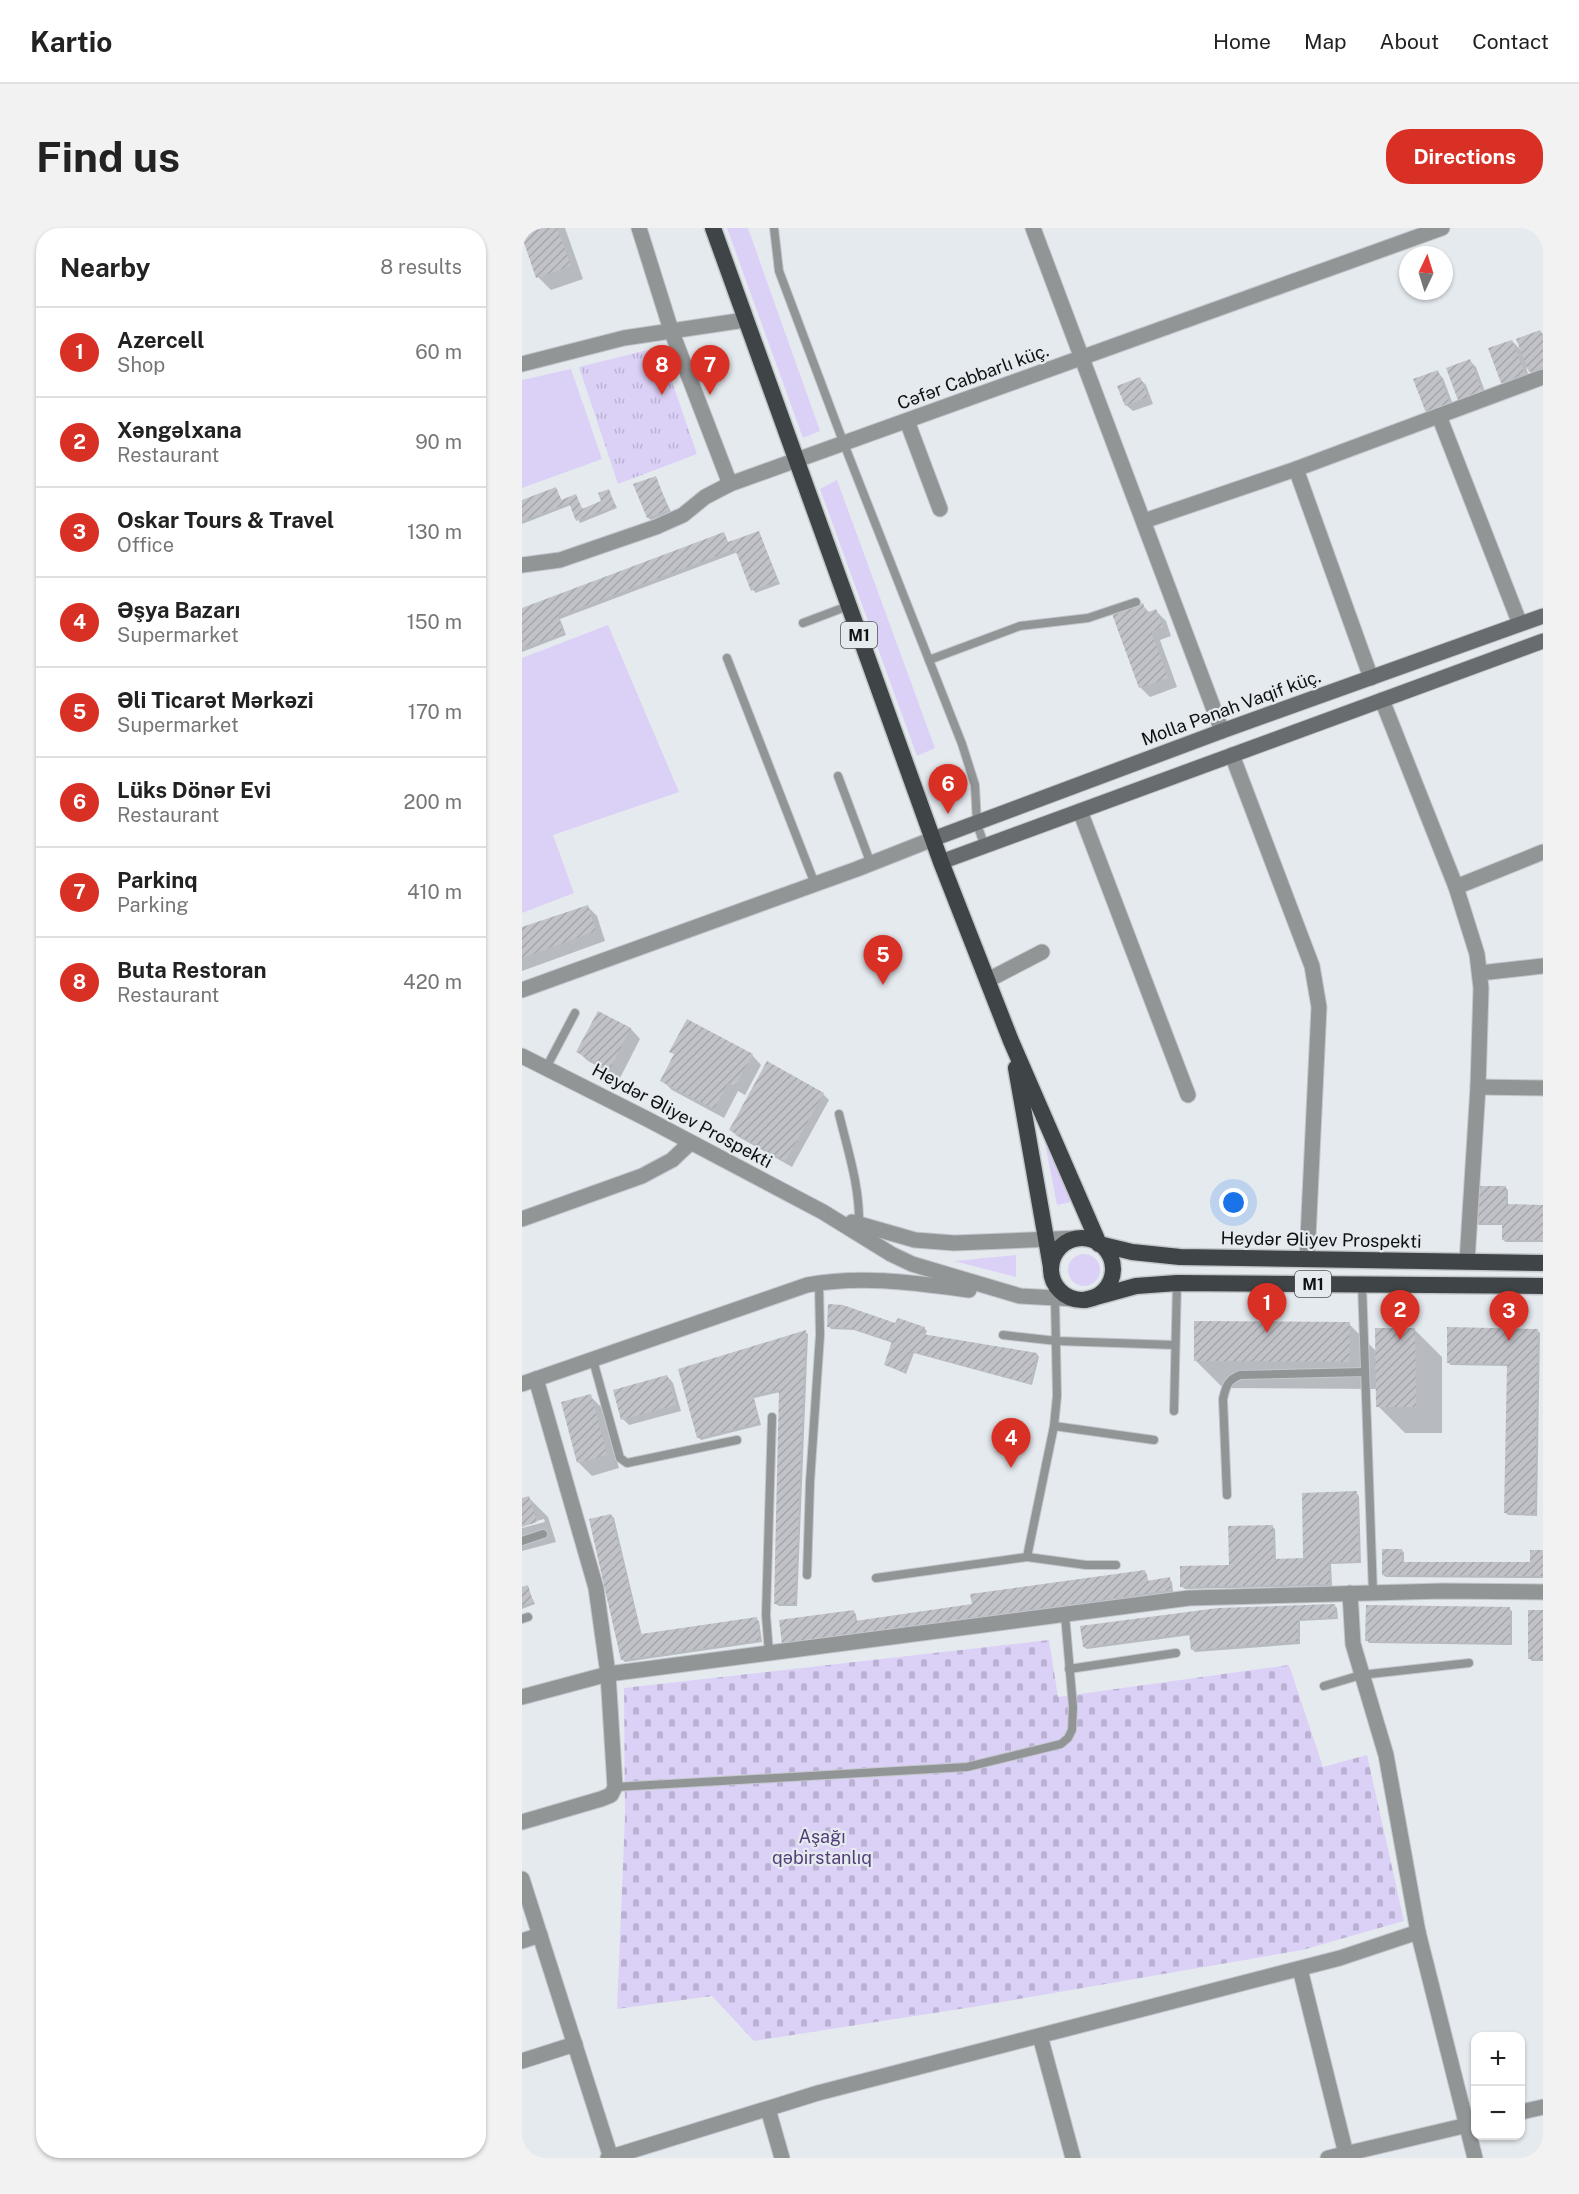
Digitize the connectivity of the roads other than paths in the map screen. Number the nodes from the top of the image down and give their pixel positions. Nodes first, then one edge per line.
1 (639, 228) edge
2 (712, 228) edge
3 (774, 228) edge
4 (1033, 228) edge
5 (1442, 228) edge
6 (745, 320) junction
7 (671, 330) junction
8 (1083, 359) junction
9 (522, 364) edge
10 (1543, 377) edge
11 (1439, 416) junction
12 (908, 422) junction
13 (844, 444) junction
14 (795, 461) junction
15 (1296, 469) junction
16 (730, 484) junction
17 (940, 509) dead end
18 (1144, 521) junction
19 (522, 566) edge
20 (1136, 602) dead end
21 (848, 606) junction
22 (1543, 616) edge
23 (803, 623) dead end
24 (1520, 624) junction
25 (1543, 641) edge
26 (727, 658) dead end
27 (929, 660) junction
28 (1371, 678) junction
29 (1382, 700) junction
30 (1222, 730) junction
31 (1232, 755) junction
32 (838, 776) dead end
33 (1080, 811) junction
34 (977, 824) junction
35 (933, 839) junction
36 (986, 847) junction
37 (1543, 852) edge
38 (941, 862) junction
39 (871, 864) junction
40 (815, 884) junction
41 (1456, 887) junction
42 (1042, 952) dead end
43 (1543, 966) edge
44 (1480, 973) junction
45 (988, 981) junction
46 (522, 990) edge
47 (575, 1013) dead end
48 (1011, 1041) junction
49 (522, 1056) edge
50 (546, 1068) junction
51 (1478, 1087) junction
52 (1543, 1088) edge
53 (1188, 1095) dead end
54 (839, 1114) dead end
55 (690, 1143) junction
56 (823, 1212) junction
57 (522, 1219) edge
58 (859, 1225) junction
59 (1079, 1238) junction
60 (1047, 1240) junction
61 (1099, 1244) junction
62 (1307, 1259) junction
63 (1467, 1262) junction
64 (1543, 1263) edge
65 (1052, 1272) junction
66 (819, 1283) junction
67 (1177, 1283) junction
68 (1362, 1284) junction
69 (1543, 1286) edge
70 (1020, 1296) junction
71 (1055, 1299) junction
72 (1080, 1299) junction
73 (1003, 1335) dead end
74 (1057, 1341) junction
75 (1175, 1345) junction
76 (593, 1360) junction
77 (1365, 1372) junction
78 (529, 1382) edge
79 (1174, 1411) dead end
80 (772, 1417) dead end
81 (1054, 1426) junction
82 (737, 1440) dead end
83 (1154, 1440) dead end
84 (1227, 1495) dead end
85 (543, 1534) dead end
86 (522, 1541) edge
87 (1027, 1557) junction
88 (1116, 1565) dead end
89 (807, 1575) dead end
90 (876, 1578) dead end
91 (1543, 1592) edge
92 (1350, 1593) junction
93 (1373, 1593) junction
94 (1065, 1615) junction
95 (769, 1653) junction
96 (1176, 1653) dead end
97 (1469, 1663) dead end
98 (1069, 1669) junction
99 (608, 1674) junction
100 (1361, 1675) junction
101 (1324, 1686) dead end
102 (522, 1697) edge
103 (615, 1787) junction
104 (522, 1821) edge
105 (522, 1880) edge
106 (1418, 1932) junction
107 (540, 1935) junction
108 (522, 1941) edge
109 (1300, 1969) junction
110 (1040, 2036) junction
111 (575, 2044) junction
112 (522, 2061) edge
113 (1543, 2107) edge
114 (768, 2109) junction
115 (1525, 2111) edge
116 (1471, 2120) edge
117 (1471, 2124) edge
118 (1473, 2140) edge
119 (1347, 2156) edge
120 (610, 2158) edge
121 (782, 2158) edge
122 (1072, 2158) edge
123 (1328, 2158) edge
124 (1475, 2158) edge

1 - 7 street
2 - 6 highway, M1
3 - 13 lane
4 - 8 street
5 - 8 street, Cəfər Cabbarlı küç.
6 - 7 street
6 - 14 highway, M1
7 - 9 street
7 - 16 street
8 - 12 street, Cəfər Cabbarlı küç.
8 - 18 street
10 - 11 street
11 - 15 street
11 - 24 street
12 - 13 street, Cəfər Cabbarlı küç.
12 - 17 street
13 - 14 street, Cəfər Cabbarlı küç.
13 - 27 lane
14 - 16 street, Cəfər Cabbarlı küç.
14 - 21 highway, M1
15 - 18 street
15 - 28 street
16 - 19 street, Cəfər Cabbarlı küç.
18 - 30 street
20 - 27 lane
21 - 23 lane
21 - 35 highway, M1
22 - 24 main road, Molla Pənah Vaqif küç.
24 - 28 main road, Molla Pənah Vaqif küç.
25 - 29 main road
26 - 40 lane
27 - 34 lane
28 - 30 main road, Molla Pənah Vaqif küç.
29 - 31 main road
29 - 41 street
30 - 34 main road, Molla Pənah Vaqif küç.
31 - 33 main road
31 - 62 street
32 - 39 lane
33 - 36 main road
33 - 53 street
34 - 35 main road, Molla Pənah Vaqif küç.
34 - 36 lane
35 - 38 highway, M1
35 - 39 street
36 - 38 main road
37 - 41 street
38 - 45 highway, M1
39 - 40 street
40 - 46 street
41 - 44 street
42 - 45 street
43 - 44 street
44 - 51 street
45 - 48 highway, M1
47 - 50 lane
48 - 60 highway
48 - 61 highway
49 - 50 street, Heydər Əliyev Prospekti
50 - 55 street, Heydər Əliyev Prospekti
51 - 52 street
51 - 63 street
54 - 58 lane
55 - 56 street, Heydər Əliyev Prospekti
55 - 57 street
56 - 58 street, Heydər Əliyev Prospekti
56 - 70 street, Heydər Əliyev Prospekti
58 - 60 street, Heydər Əliyev Prospekti
59 - 60 street, Heydər Əliyev Prospekti
59 - 61 highway, Heydər Əliyev Prospekti
59 - 65 highway
60 - 65 highway
61 - 62 highway, Heydər Əliyev Prospekti / M1
61 - 72 highway
62 - 63 highway, Heydər Əliyev Prospekti / M1
63 - 64 highway, Heydər Əliyev Prospekti / M1
65 - 71 lane
65 - 72 highway
66 - 70 street
66 - 76 street
66 - 89 lane
67 - 68 highway, Heydər Əliyev Prospekti / M1
67 - 72 highway, Heydər Əliyev Prospekti / M1
67 - 75 lane
68 - 69 highway, Heydər Əliyev Prospekti / M1
68 - 77 lane
70 - 71 street, Heydər Əliyev Prospekti
71 - 72 street, Heydər Əliyev Prospekti
71 - 74 lane
73 - 74 lane
74 - 75 lane
74 - 81 lane
75 - 79 lane
76 - 78 street
76 - 82 lane
77 - 84 lane
77 - 93 lane
78 - 99 street
80 - 95 lane
81 - 83 lane
81 - 87 lane
85 - 86 lane
87 - 88 lane
87 - 90 lane
91 - 93 street
92 - 93 street
92 - 94 street
92 - 100 street
94 - 95 street
94 - 98 lane
95 - 99 street
96 - 98 lane
97 - 100 lane
98 - 103 lane
99 - 102 street
99 - 103 street
100 - 101 lane
100 - 106 street
103 - 104 street
105 - 107 street
106 - 109 street
106 - 116 street
107 - 108 street
107 - 111 street
109 - 110 street
109 - 119 street
110 - 114 street
110 - 122 street
111 - 112 street
111 - 120 street
113 - 115 street
114 - 120 street
114 - 121 street
117 - 119 street
118 - 124 street
119 - 123 street

